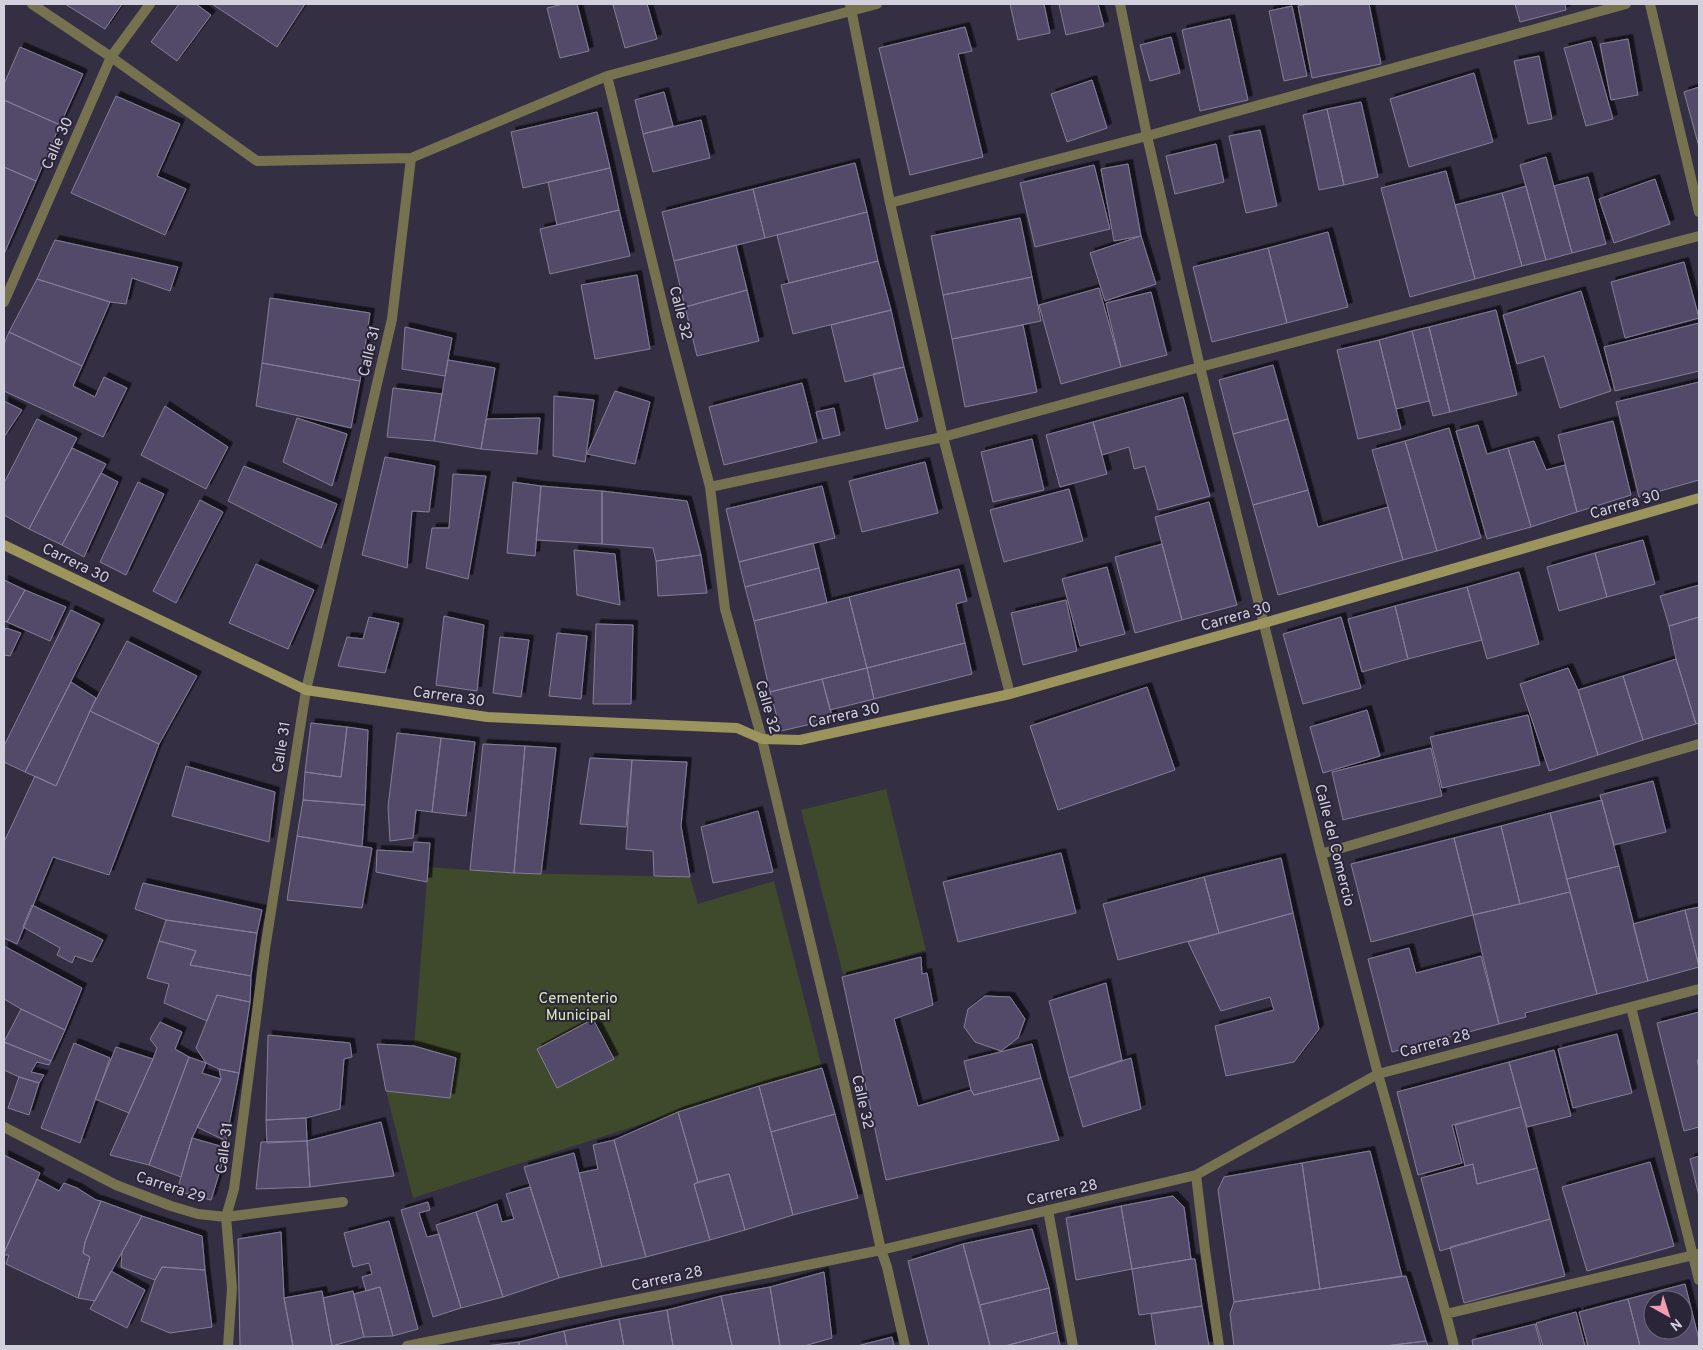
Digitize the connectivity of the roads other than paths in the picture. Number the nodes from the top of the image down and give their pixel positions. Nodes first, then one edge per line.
1 (32, 4) edge
2 (150, 4) edge
3 (877, 4) edge
4 (1120, 4) edge
5 (1626, 4) edge
6 (1650, 4) edge
7 (851, 7) edge
8 (111, 57) junction
9 (607, 76) junction
10 (1147, 136) junction
11 (411, 158) junction
12 (890, 202) junction
13 (1699, 212) edge
14 (1699, 236) edge
15 (4, 302) edge
16 (1200, 367) junction
17 (943, 437) junction
18 (710, 486) junction
19 (1699, 498) edge
20 (4, 545) edge
21 (1264, 623) junction
22 (306, 690) junction
23 (1010, 694) junction
24 (762, 739) junction
25 (1699, 744) edge
26 (1321, 854) junction
27 (1699, 989) edge
28 (1631, 1007) junction
29 (1378, 1074) junction
30 (4, 1127) edge
31 (1196, 1175) junction
32 (343, 1202) dead end
33 (1048, 1210) junction
34 (226, 1217) junction
35 (881, 1250) junction
36 (1696, 1254) edge
37 (1699, 1280) edge
38 (1446, 1314) junction
39 (228, 1346) edge
40 (406, 1346) edge
41 (905, 1346) edge
42 (1073, 1346) edge
43 (1219, 1346) edge
44 (1454, 1346) edge

1 - 8 street
2 - 8 street, Calle 30
3 - 7 street
4 - 10 street, Calle del Comercio
5 - 10 street
6 - 13 street
7 - 9 street
7 - 12 street
8 - 11 street
8 - 15 street, Calle 30
9 - 11 street
9 - 18 street, Calle 32
10 - 12 street
10 - 16 street, Calle del Comercio
11 - 22 street, Calle 31
12 - 17 street
14 - 16 street
16 - 17 street
16 - 21 street, Calle del Comercio
17 - 18 street
17 - 23 street
18 - 24 street, Calle 32
19 - 21 main road, Carrera 30
20 - 22 main road, Carrera 30
21 - 23 main road, Carrera 30
21 - 26 street, Calle del Comercio
22 - 24 main road, Carrera 30
22 - 34 street, Calle 31
23 - 24 main road, Carrera 30
24 - 35 street, Calle 32
25 - 26 street
26 - 29 street, Calle del Comercio
27 - 28 street, Carrera 28
28 - 29 street, Carrera 28
28 - 36 street
29 - 31 street, Carrera 28
29 - 38 street, Calle del Comercio
30 - 34 street, Carrera 29
31 - 33 street, Carrera 28
31 - 43 street
32 - 34 street, Carrera 29
33 - 35 street, Carrera 28
33 - 42 street
34 - 39 street, Calle 31
35 - 40 street, Carrera 28
35 - 41 street, Calle 32
36 - 37 street
36 - 38 street
38 - 44 street, Calle del Comercio

